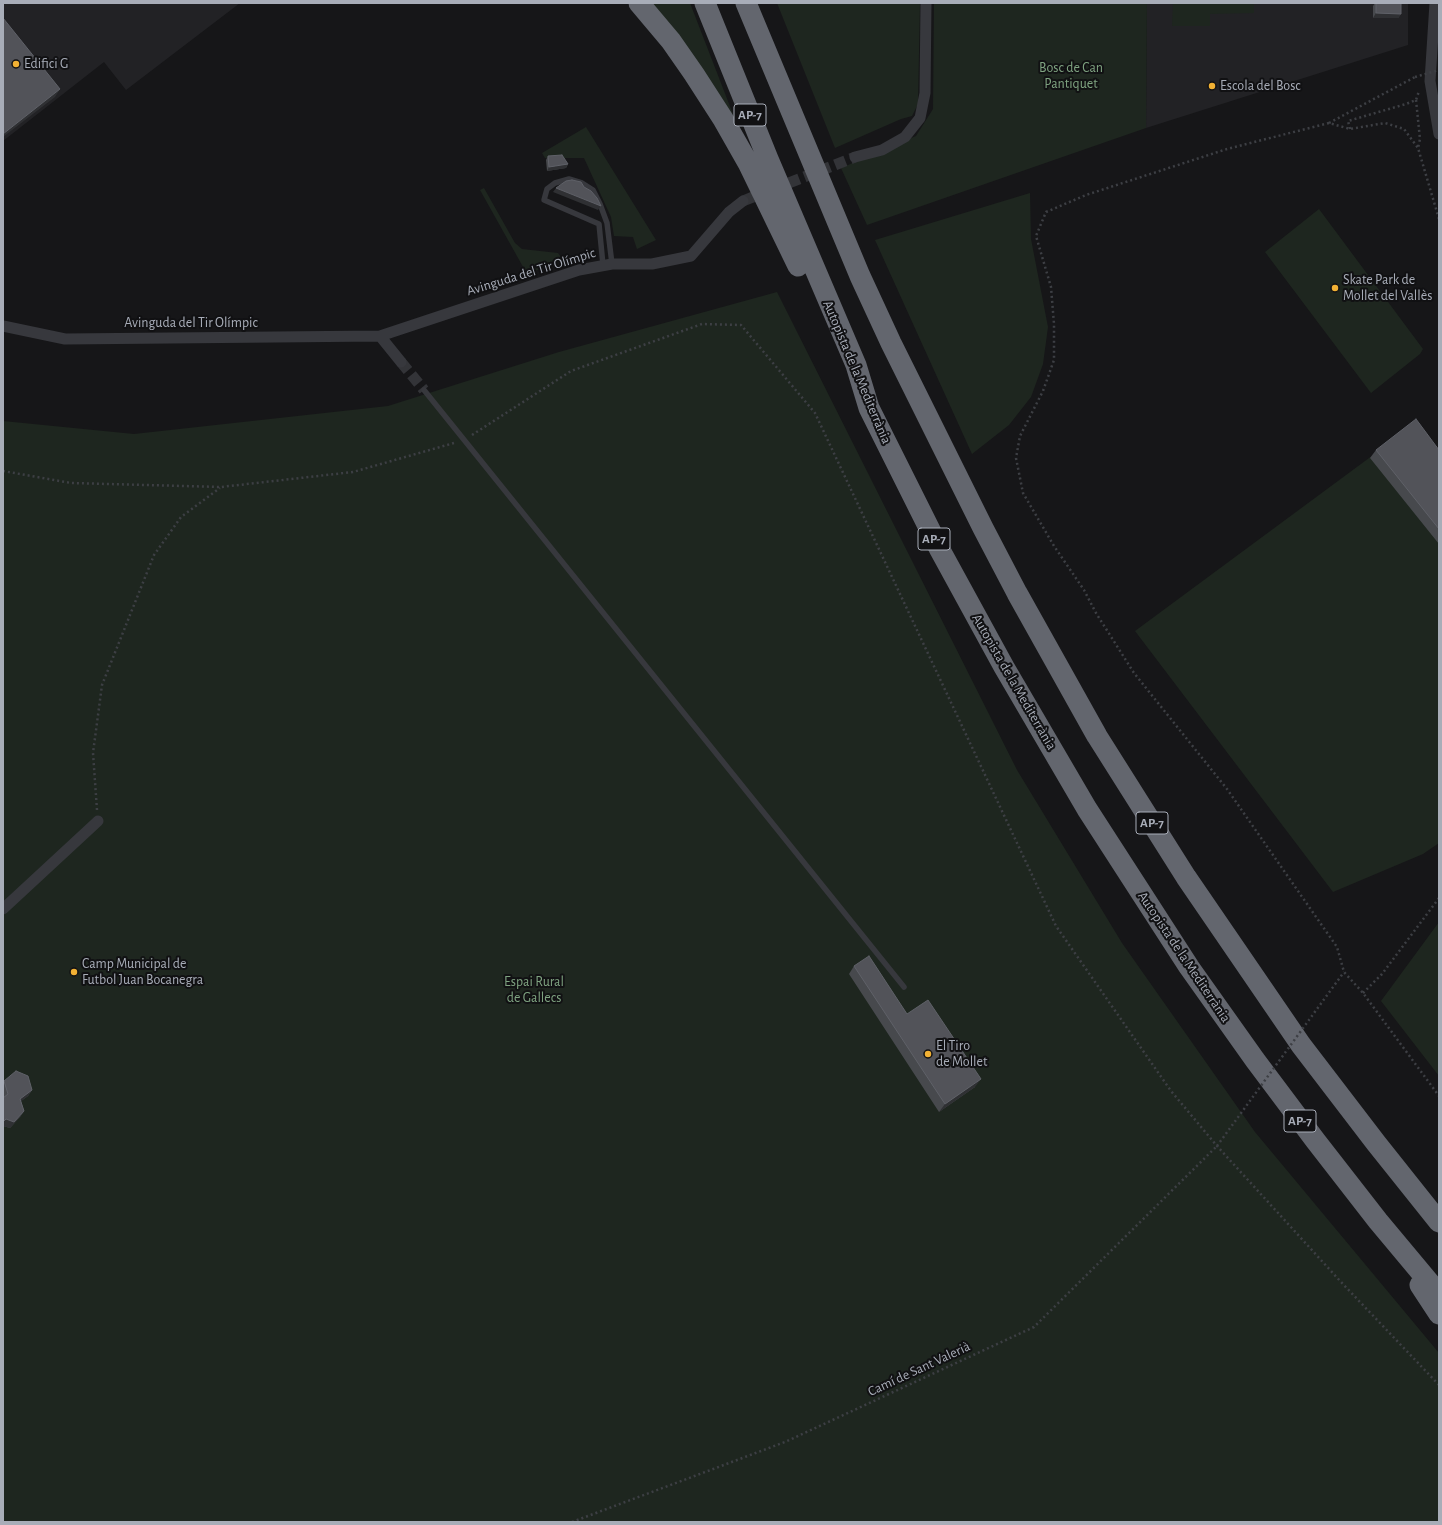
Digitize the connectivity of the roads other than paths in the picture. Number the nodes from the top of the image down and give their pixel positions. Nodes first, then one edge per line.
1 (639, 3) edge
2 (705, 3) edge
3 (746, 3) edge
4 (760, 3) edge
5 (926, 3) edge
6 (1435, 3) edge
7 (1439, 134) edge
8 (855, 157) tunnel mouth
9 (818, 176) junction
10 (743, 201) tunnel mouth
11 (790, 230) junction
12 (607, 264) junction
13 (3, 326) edge
14 (380, 336) junction
15 (401, 362) tunnel mouth
16 (424, 390) tunnel mouth
17 (98, 822) road end
18 (3, 909) edge
19 (904, 986) dead end
20 (1378, 1221) junction
21 (1439, 1222) edge
22 (1439, 1294) edge
23 (1439, 1314) edge

1 - 11 highway
2 - 11 highway, Autopista de la Mediterrània / AP-7
3 - 9 highway, AP-7
4 - 9 highway
5 - 8 street
6 - 7 street
9 - 21 highway, AP-7
10 - 12 street, Avinguda del Tir Olímpic
11 - 20 highway, Autopista de la Mediterrània / AP-7
12 - 12 lane
12 - 14 street, Avinguda del Tir Olímpic
13 - 14 street, Avinguda del Tir Olímpic
14 - 15 street
16 - 19 lane
17 - 18 street
20 - 22 highway, Autopista de la Mediterrània / AP-7
20 - 23 highway

